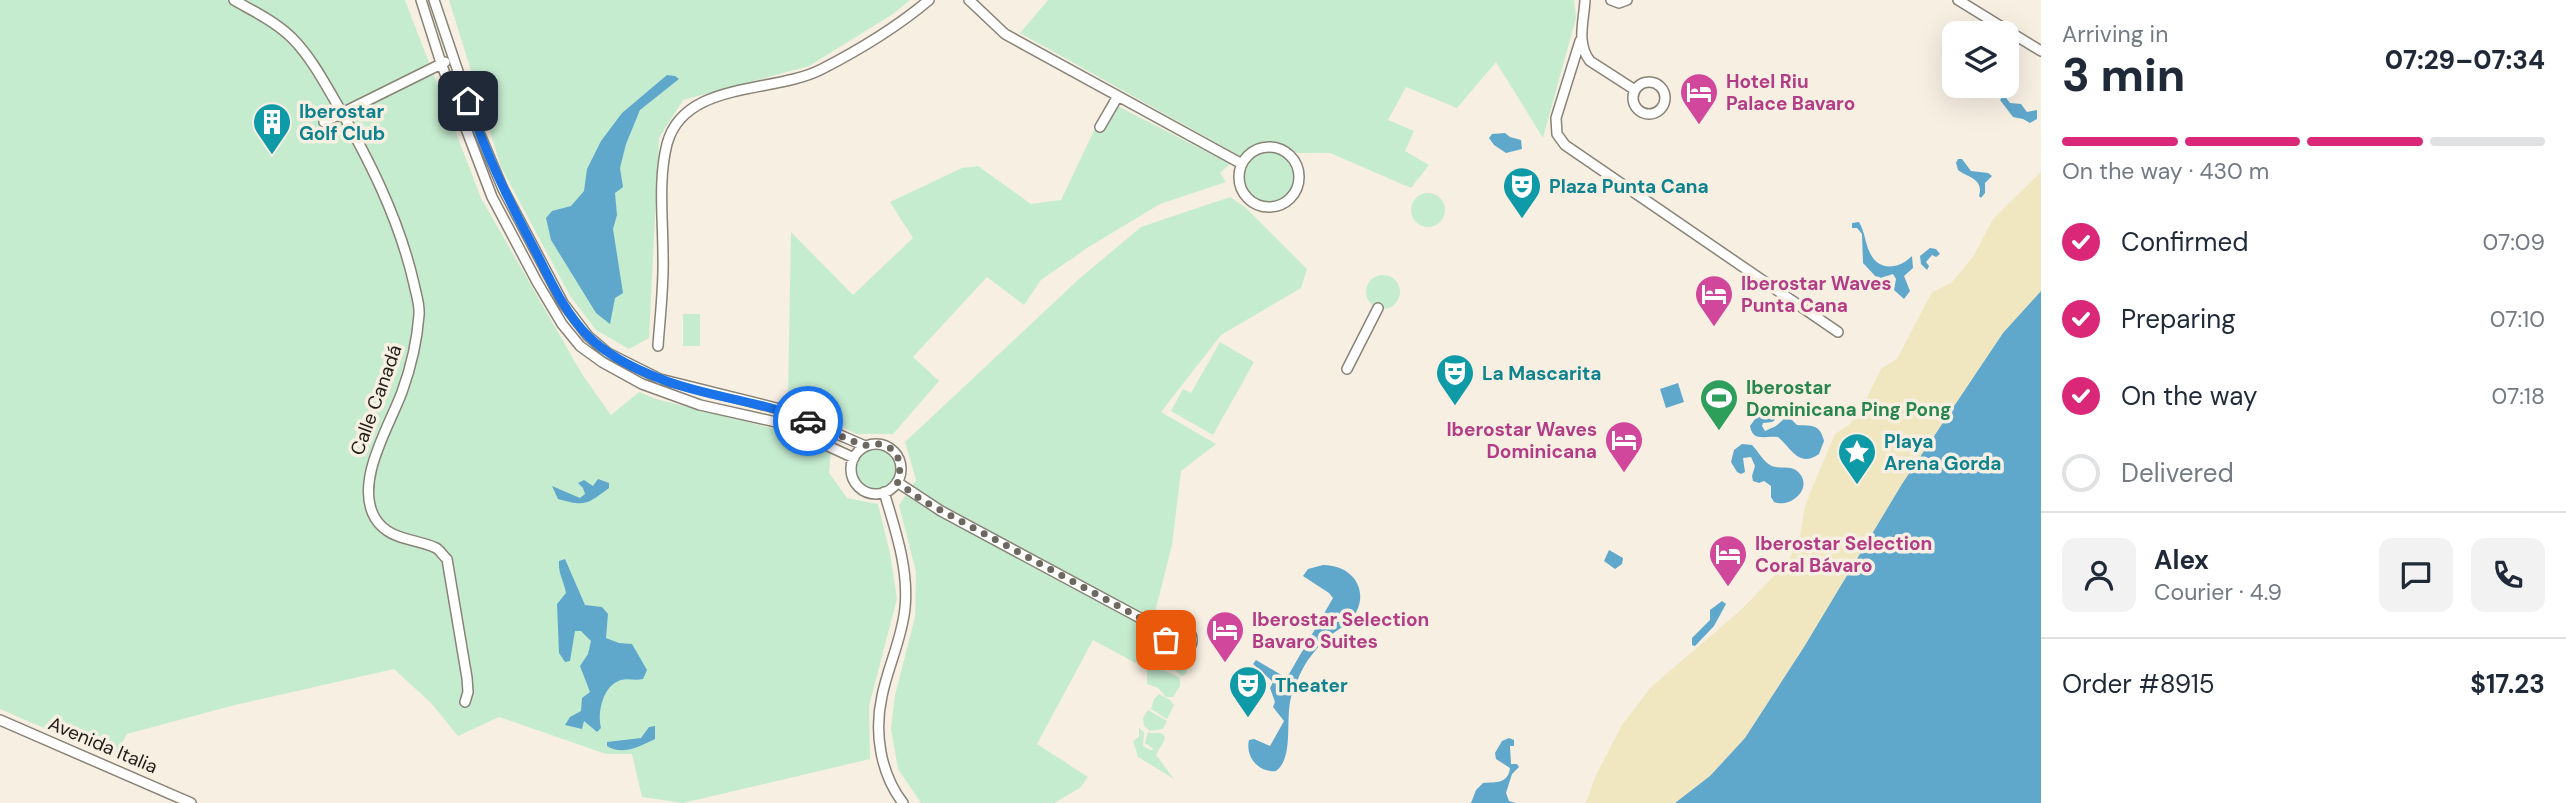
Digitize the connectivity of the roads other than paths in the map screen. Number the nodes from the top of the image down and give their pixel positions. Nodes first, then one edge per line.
1 (234, 0) edge
2 (421, 0) edge
3 (434, 0) edge
4 (929, 0) edge
5 (969, 0) edge
6 (1585, 0) edge
7 (1611, 0) edge
8 (1627, 0) edge
9 (1958, 0) edge
10 (1580, 41) junction
11 (2041, 51) edge
12 (453, 58) junction
13 (441, 63) junction
14 (1635, 90) dead end
15 (1118, 96) junction
16 (342, 113) junction
17 (324, 122) dead end
18 (1100, 127) dead end
19 (1242, 164) junction
20 (1378, 308) dead end
21 (1839, 332) dead end
22 (658, 346) dead end
23 (1347, 369) dead end
24 (865, 446) junction
25 (854, 457) junction
26 (897, 482) junction
27 (884, 492) junction
28 (1168, 633) dead end
29 (465, 702) dead end
30 (0, 720) edge
31 (191, 803) edge
32 (903, 803) edge

1 - 16 street, Calle Canadá
2 - 13 street
3 - 12 street
4 - 22 street
5 - 15 street
6 - 10 street
7 - 8 street
9 - 11 street
10 - 14 street
10 - 21 street
12 - 13 street
12 - 24 street
13 - 16 street
13 - 25 street
15 - 18 street
15 - 19 street
16 - 17 street
16 - 29 street, Calle Canadá
19 - 19 street
20 - 23 street
24 - 25 street
24 - 26 street
25 - 27 street
26 - 27 street
26 - 28 street
27 - 32 street
30 - 31 street, Avenida Italia

